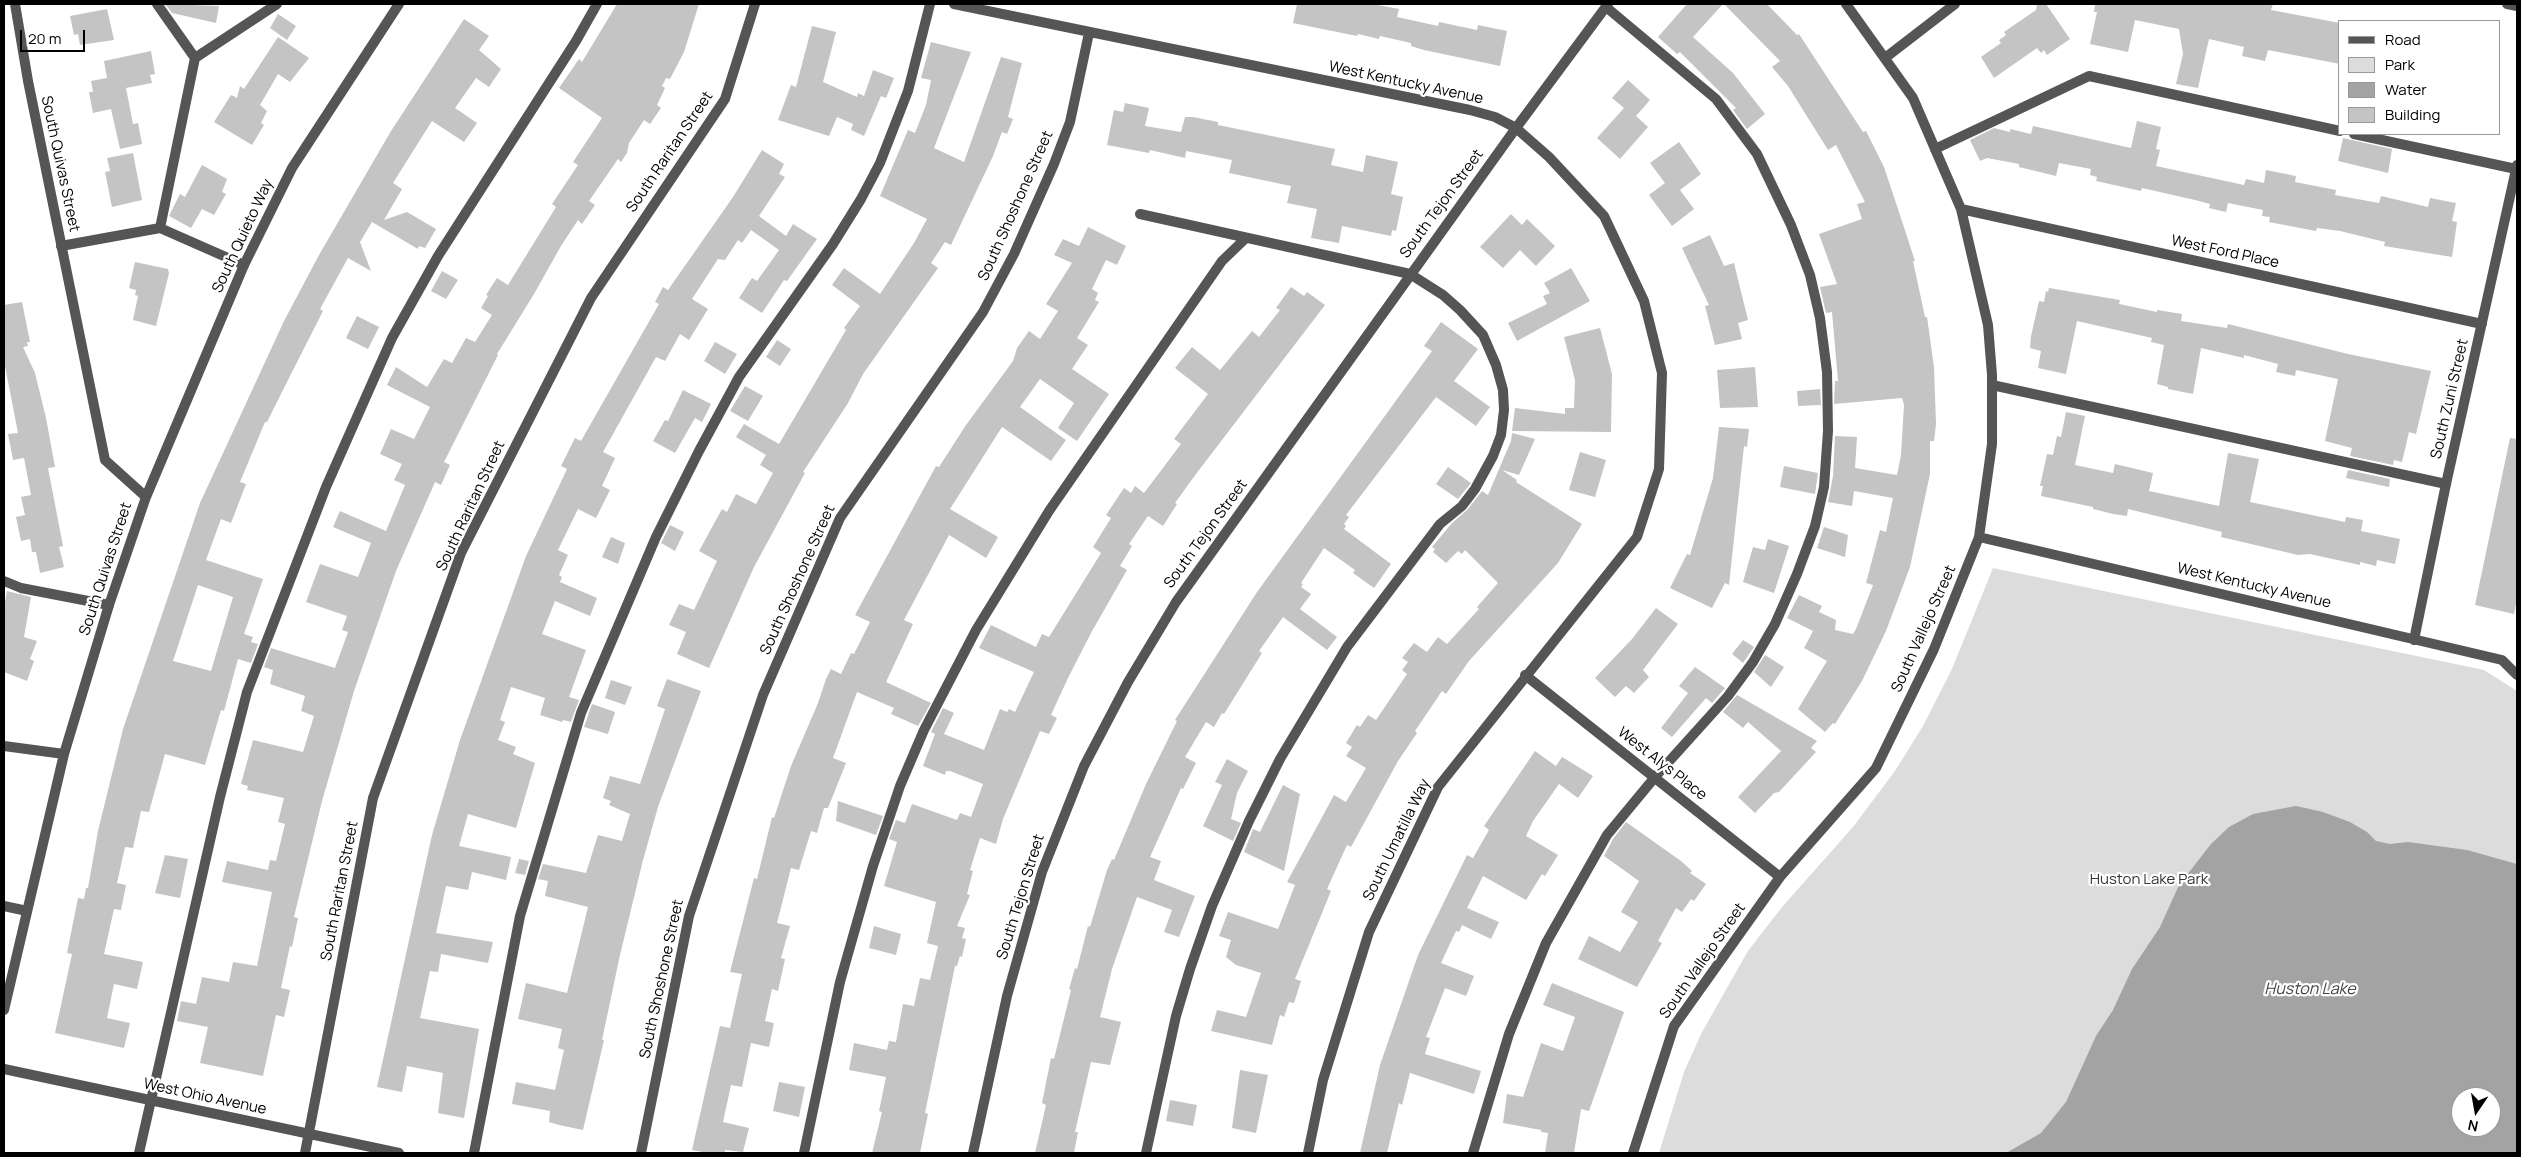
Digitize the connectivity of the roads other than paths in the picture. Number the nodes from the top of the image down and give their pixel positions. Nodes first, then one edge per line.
1 (15, 4) edge
2 (157, 4) edge
3 (277, 4) edge
4 (398, 4) edge
5 (597, 4) edge
6 (755, 4) edge
7 (930, 4) edge
8 (954, 4) edge
9 (1846, 4) edge
10 (1955, 4) edge
11 (2506, 4) edge
12 (1607, 5) edge
13 (2517, 6) edge
14 (1090, 33) junction
15 (195, 58) junction
16 (1884, 58) junction
17 (1516, 128) junction
18 (2338, 131) edge
19 (2359, 135) edge
20 (1935, 149) junction
21 (2517, 167) edge
22 (1962, 209) junction
23 (1140, 214) dead end
24 (160, 228) junction
25 (1246, 238) junction
26 (61, 246) junction
27 (244, 265) junction
28 (1410, 274) junction
29 (2482, 324) junction
30 (1992, 385) junction
31 (2446, 484) junction
32 (146, 497) junction
33 (1637, 537) joint
34 (1980, 537) junction
35 (4, 581) edge
36 (109, 605) junction
37 (2414, 640) junction
38 (1525, 675) junction
39 (2517, 675) edge
40 (4, 746) edge
41 (64, 754) junction
42 (1655, 777) junction
43 (1780, 877) junction
44 (4, 906) edge
45 (27, 911) junction
46 (4, 1010) edge
47 (4, 1069) edge
48 (150, 1101) junction
49 (309, 1135) junction
50 (139, 1153) edge
51 (305, 1153) edge
52 (400, 1153) edge
53 (474, 1153) edge
54 (641, 1153) edge
55 (804, 1153) edge
56 (973, 1153) edge
57 (1146, 1153) edge
58 (1308, 1153) edge
59 (1473, 1153) edge
60 (1632, 1153) edge

1 - 26 street, South Quivas Street
2 - 15 street
3 - 15 street
4 - 27 street, South Quieto Way
5 - 48 street
6 - 49 street, South Raritan Street
7 - 53 street
8 - 14 street, West Kentucky Avenue
9 - 16 street, South Vallejo Street
10 - 16 street
11 - 13 street
12 - 17 street, South Tejon Street
12 - 42 street
14 - 17 street, West Kentucky Avenue
14 - 54 street, South Shoshone Street
15 - 24 street
16 - 20 street, South Vallejo Street
17 - 28 street, South Tejon Street
17 - 33 street, West Kentucky Avenue
18 - 20 street
19 - 21 street
20 - 22 street, South Vallejo Street
21 - 29 street, South Zuni Street
22 - 29 street, West Ford Place
22 - 30 street, South Vallejo Street
23 - 25 street
24 - 26 street
24 - 27 street
25 - 28 street
25 - 55 street
26 - 32 street, South Quivas Street
27 - 32 street, South Quieto Way
28 - 56 street, South Tejon Street
28 - 57 street
29 - 31 street, South Zuni Street
30 - 31 street
30 - 34 street, South Vallejo Street
31 - 37 street, South Zuni Street
32 - 36 street, South Quivas Street
33 - 38 street, South Umatilla Way
34 - 37 street, West Kentucky Avenue
34 - 43 street, South Vallejo Street
35 - 36 street
36 - 41 street, South Quivas Street
37 - 39 street, West Kentucky Avenue
38 - 42 street, West Alys Place
38 - 58 street, South Umatilla Way
40 - 41 street
41 - 45 street, South Quivas Street
42 - 43 street, West Alys Place
42 - 59 street
43 - 60 street, South Vallejo Street
44 - 45 street
45 - 46 street, South Quivas Street
47 - 48 street, West Ohio Avenue
48 - 49 street, West Ohio Avenue
48 - 50 street
49 - 51 street, South Raritan Street
49 - 52 street, West Ohio Avenue

